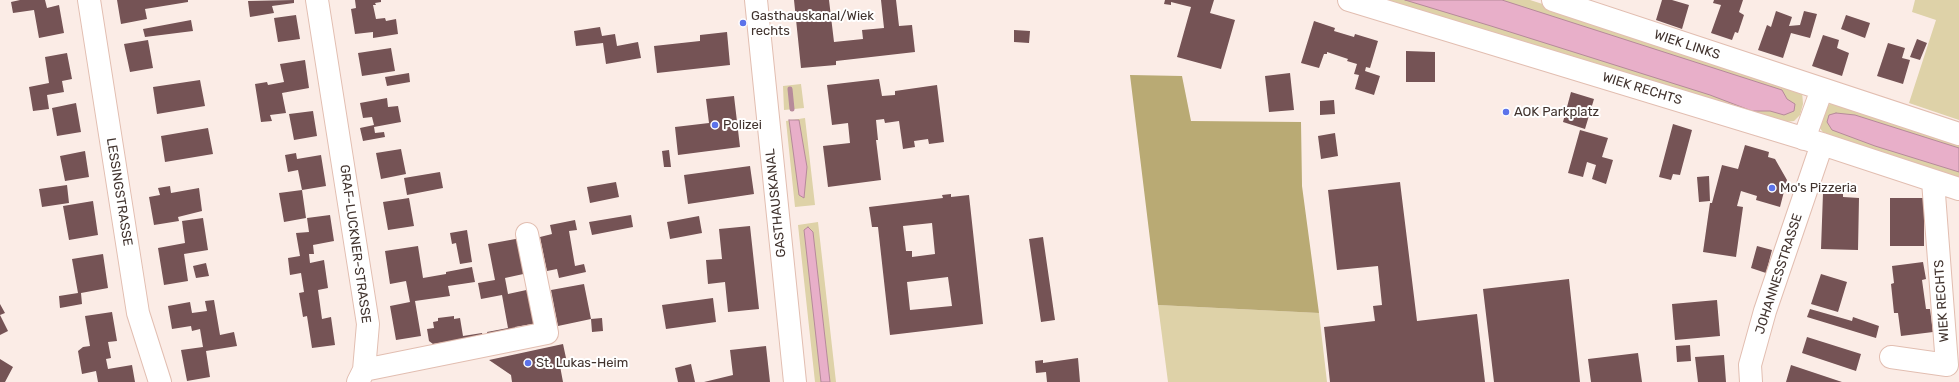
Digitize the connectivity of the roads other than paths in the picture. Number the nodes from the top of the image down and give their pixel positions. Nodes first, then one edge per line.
1 (89, 0) edge
2 (317, 0) edge
3 (756, 0) edge
4 (1349, 0) edge
5 (1553, 0) edge
6 (1822, 89) junction
7 (1959, 134) edge
8 (1813, 142) junction
9 (1933, 181) junction
10 (1959, 189) edge
11 (527, 234) dead end
12 (1891, 357) dead end
13 (361, 376) edge
14 (160, 382) edge
15 (795, 382) edge
16 (1751, 382) edge

1 - 14 street, LESSINGSTRASSE
2 - 13 street, GRAF-LUCKNER-STRASSE
3 - 15 street, GASTHAUSKANAL
4 - 8 street, WIEK RECHTS
5 - 6 street, WIEK LINKS
6 - 7 street, WIEK LINKS
6 - 8 street
8 - 9 street, WIEK RECHTS
8 - 16 street, JOHANNESSTRASSE
9 - 10 street, WIEK RECHTS
9 - 12 street, WIEK RECHTS
11 - 13 street, GRAF-LUCKNER-STRASSE

